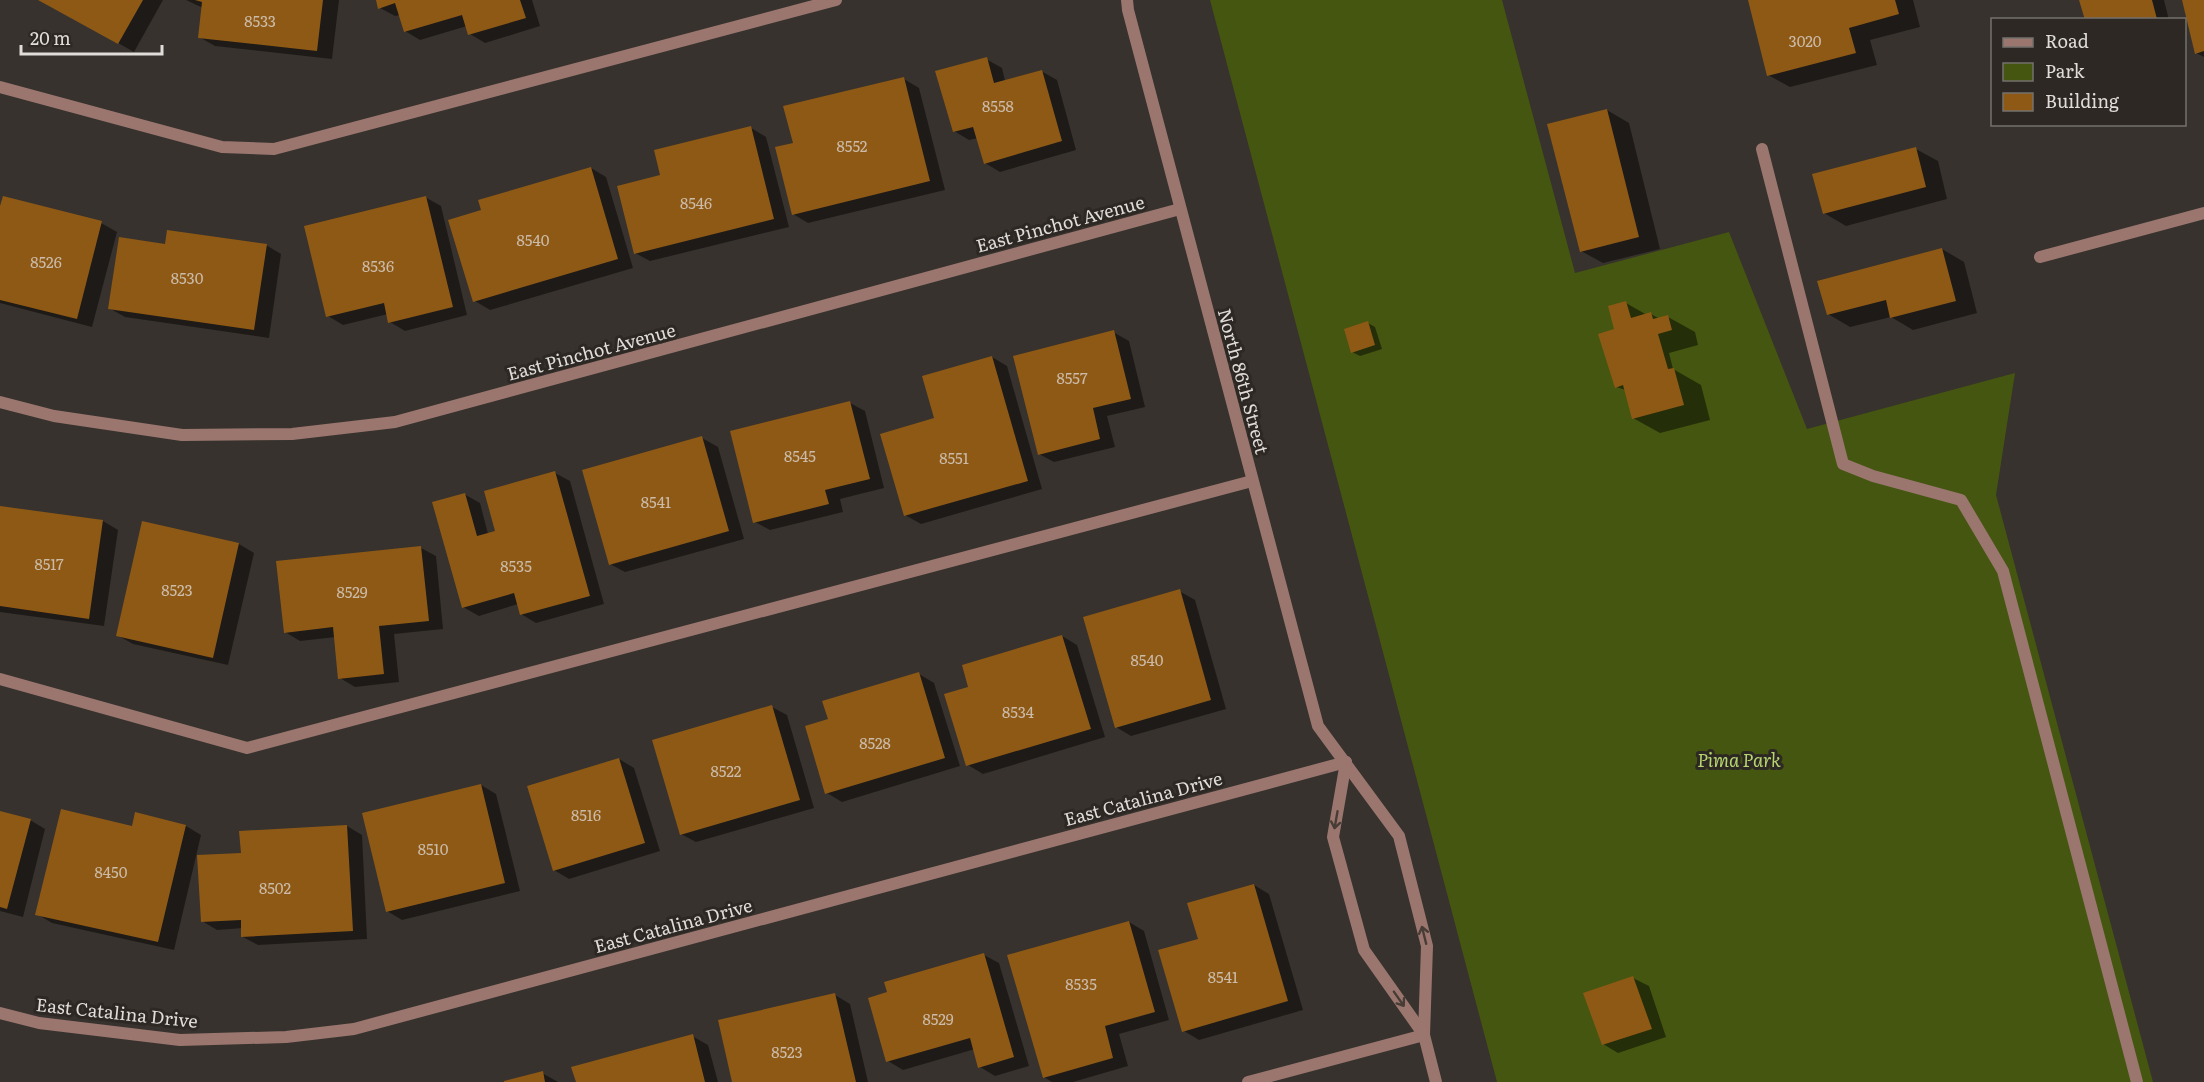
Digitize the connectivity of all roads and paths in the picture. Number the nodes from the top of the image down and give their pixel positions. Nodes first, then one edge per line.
1 (836, 0) edge
2 (1127, 0) edge
3 (0, 87) edge
4 (1762, 149) dead end
5 (1180, 209) junction
6 (2204, 213) edge
7 (2040, 257) dead end
8 (0, 402) edge
9 (1252, 481) junction
10 (0, 679) edge
11 (1346, 762) junction
12 (0, 1013) edge
13 (1424, 1035) junction
14 (1248, 1082) edge
15 (1437, 1082) edge
16 (2137, 1082) edge

1 - 3 street
2 - 5 street, North 86th Street
4 - 16 street
5 - 8 street, East Pinchot Avenue
5 - 9 street, North 86th Street
6 - 7 street
9 - 10 street
9 - 11 street, North 86th Street
11 - 12 street, East Catalina Drive
13 -> 11 street, North 86th Street
11 -> 13 street, North 86th Street
13 - 14 street
13 - 15 street, North 86th Street

